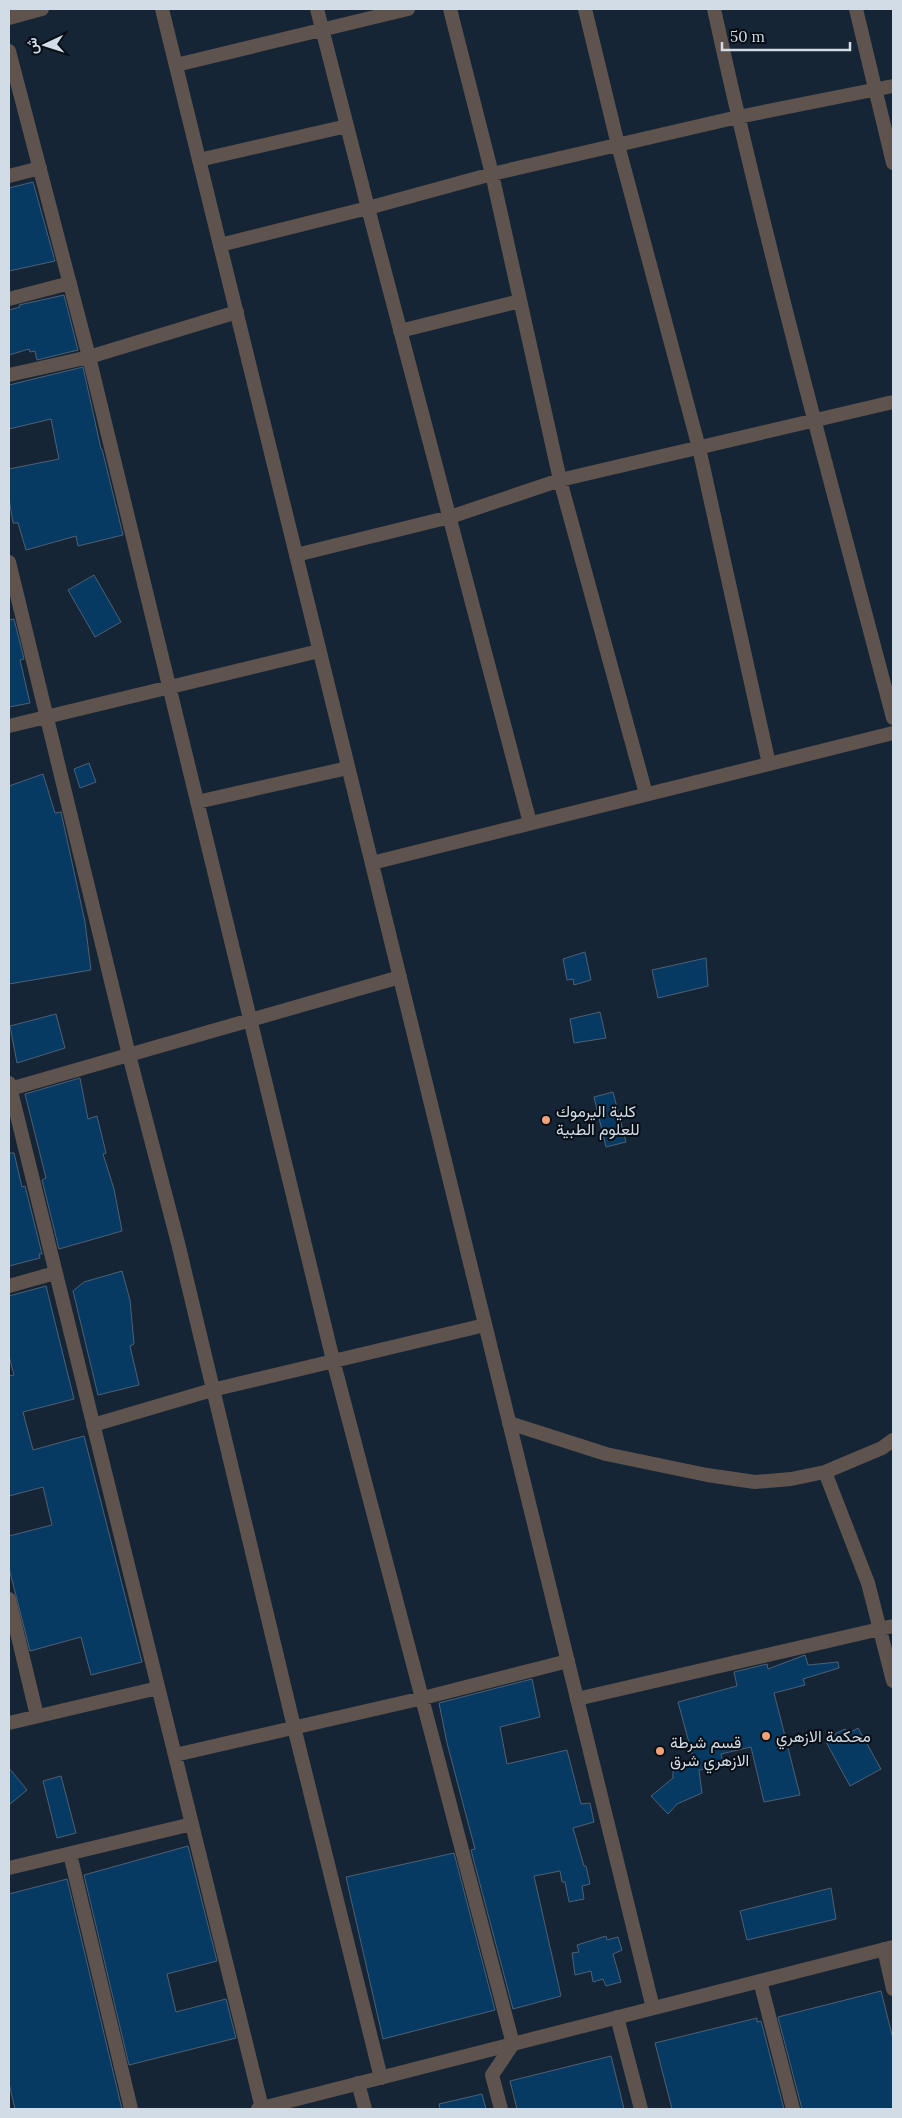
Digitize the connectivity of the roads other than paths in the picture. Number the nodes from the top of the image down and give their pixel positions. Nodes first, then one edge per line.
1 (42, 9) edge
2 (162, 9) edge
3 (317, 9) edge
4 (408, 9) edge
5 (450, 9) edge
6 (585, 9) edge
7 (714, 9) edge
8 (856, 9) edge
9 (9, 18) edge
10 (323, 30) junction
11 (9, 51) edge
12 (176, 65) junction
13 (893, 86) edge
14 (876, 90) junction
15 (738, 117) junction
16 (347, 126) junction
17 (618, 145) junction
18 (199, 160) junction
19 (893, 163) edge
20 (40, 168) junction
21 (492, 174) junction
22 (9, 176) edge
23 (368, 208) junction
24 (220, 245) junction
25 (70, 283) junction
26 (9, 299) edge
27 (520, 301) junction
28 (237, 312) junction
29 (400, 331) junction
30 (90, 356) junction
31 (9, 375) edge
32 (893, 402) edge
33 (815, 421) junction
34 (699, 448) junction
35 (560, 480) junction
36 (450, 517) junction
37 (296, 555) junction
38 (9, 562) edge
39 (320, 651) junction
40 (170, 687) junction
41 (46, 717) junction
42 (893, 718) edge
43 (9, 726) edge
44 (893, 733) edge
45 (769, 764) junction
46 (348, 768) junction
47 (646, 794) junction
48 (197, 802) junction
49 (530, 823) junction
50 (372, 863) junction
51 (400, 977) junction
52 (250, 1020) junction
53 (129, 1055) junction
54 (10, 1086) edge
55 (56, 1273) junction
56 (9, 1286) edge
57 (485, 1325) junction
58 (333, 1360) junction
59 (212, 1390) junction
60 (509, 1423) junction
61 (93, 1425) junction
62 (893, 1440) edge
63 (826, 1472) junction
64 (9, 1599) edge
65 (887, 1627) edge
66 (568, 1661) junction
67 (893, 1681) edge
68 (158, 1688) junction
69 (423, 1698) junction
70 (577, 1700) junction
71 (37, 1716) junction
72 (9, 1723) edge
73 (294, 1727) junction
74 (175, 1755) junction
75 (192, 1824) junction
76 (70, 1854) junction
77 (9, 1868) edge
78 (889, 1948) edge
79 (760, 1981) junction
80 (893, 1989) edge
81 (653, 2008) junction
82 (617, 2017) junction
83 (513, 2044) junction
84 (381, 2078) junction
85 (358, 2084) junction
86 (131, 2109) edge
87 (260, 2109) edge
88 (365, 2109) edge
89 (500, 2109) edge
90 (641, 2109) edge
91 (793, 2109) edge

1 - 9 street
2 - 12 street
3 - 10 street
4 - 10 street
5 - 21 street
6 - 17 street
7 - 15 street
8 - 14 street
10 - 12 street
10 - 16 street
11 - 20 street
12 - 18 street
13 - 14 street
14 - 15 street
14 - 19 street
15 - 17 street
15 - 33 street
16 - 18 street
16 - 23 street
17 - 21 street
17 - 34 street
18 - 24 street
20 - 22 street
20 - 25 street
21 - 23 street
21 - 27 street
23 - 24 street
23 - 29 street
24 - 28 street
25 - 26 street
25 - 30 street
27 - 29 street
27 - 35 street
28 - 30 street
28 - 37 street
29 - 36 street
30 - 31 street
30 - 40 street
32 - 33 street
33 - 34 street
33 - 42 street
34 - 35 street
34 - 45 street
35 - 36 street
35 - 47 street
36 - 37 street
36 - 49 street
37 - 39 street
38 - 41 street
39 - 40 street
39 - 46 street
40 - 41 street
40 - 48 street
41 - 43 street
41 - 53 street
44 - 45 street
45 - 47 street
46 - 48 street
46 - 50 street
47 - 49 street
48 - 52 street
49 - 50 street
50 - 51 street
51 - 52 street
51 - 57 street
52 - 53 street
52 - 58 street
53 - 54 street
53 - 59 street
54 - 55 street
55 - 56 street
55 - 61 street
57 - 58 street
57 - 60 street
58 - 59 street
58 - 69 street
59 - 61 street
59 - 73 street
60 - 63 street
60 - 66 street
61 - 68 street
62 - 63 street
63 - 65 street
64 - 71 street
65 - 67 street
65 - 70 street
66 - 69 street
66 - 70 street
68 - 71 street
68 - 74 street
69 - 73 street
69 - 83 street
70 - 81 street
71 - 72 street
73 - 74 street
73 - 84 street
74 - 75 street
75 - 76 street
75 - 87 street
76 - 77 street
76 - 86 street
78 - 79 street
78 - 80 street
79 - 81 street
79 - 91 street
81 - 82 street
82 - 83 street
82 - 90 street
83 - 84 street
83 - 89 street
84 - 85 street
85 - 87 street
85 - 88 street

